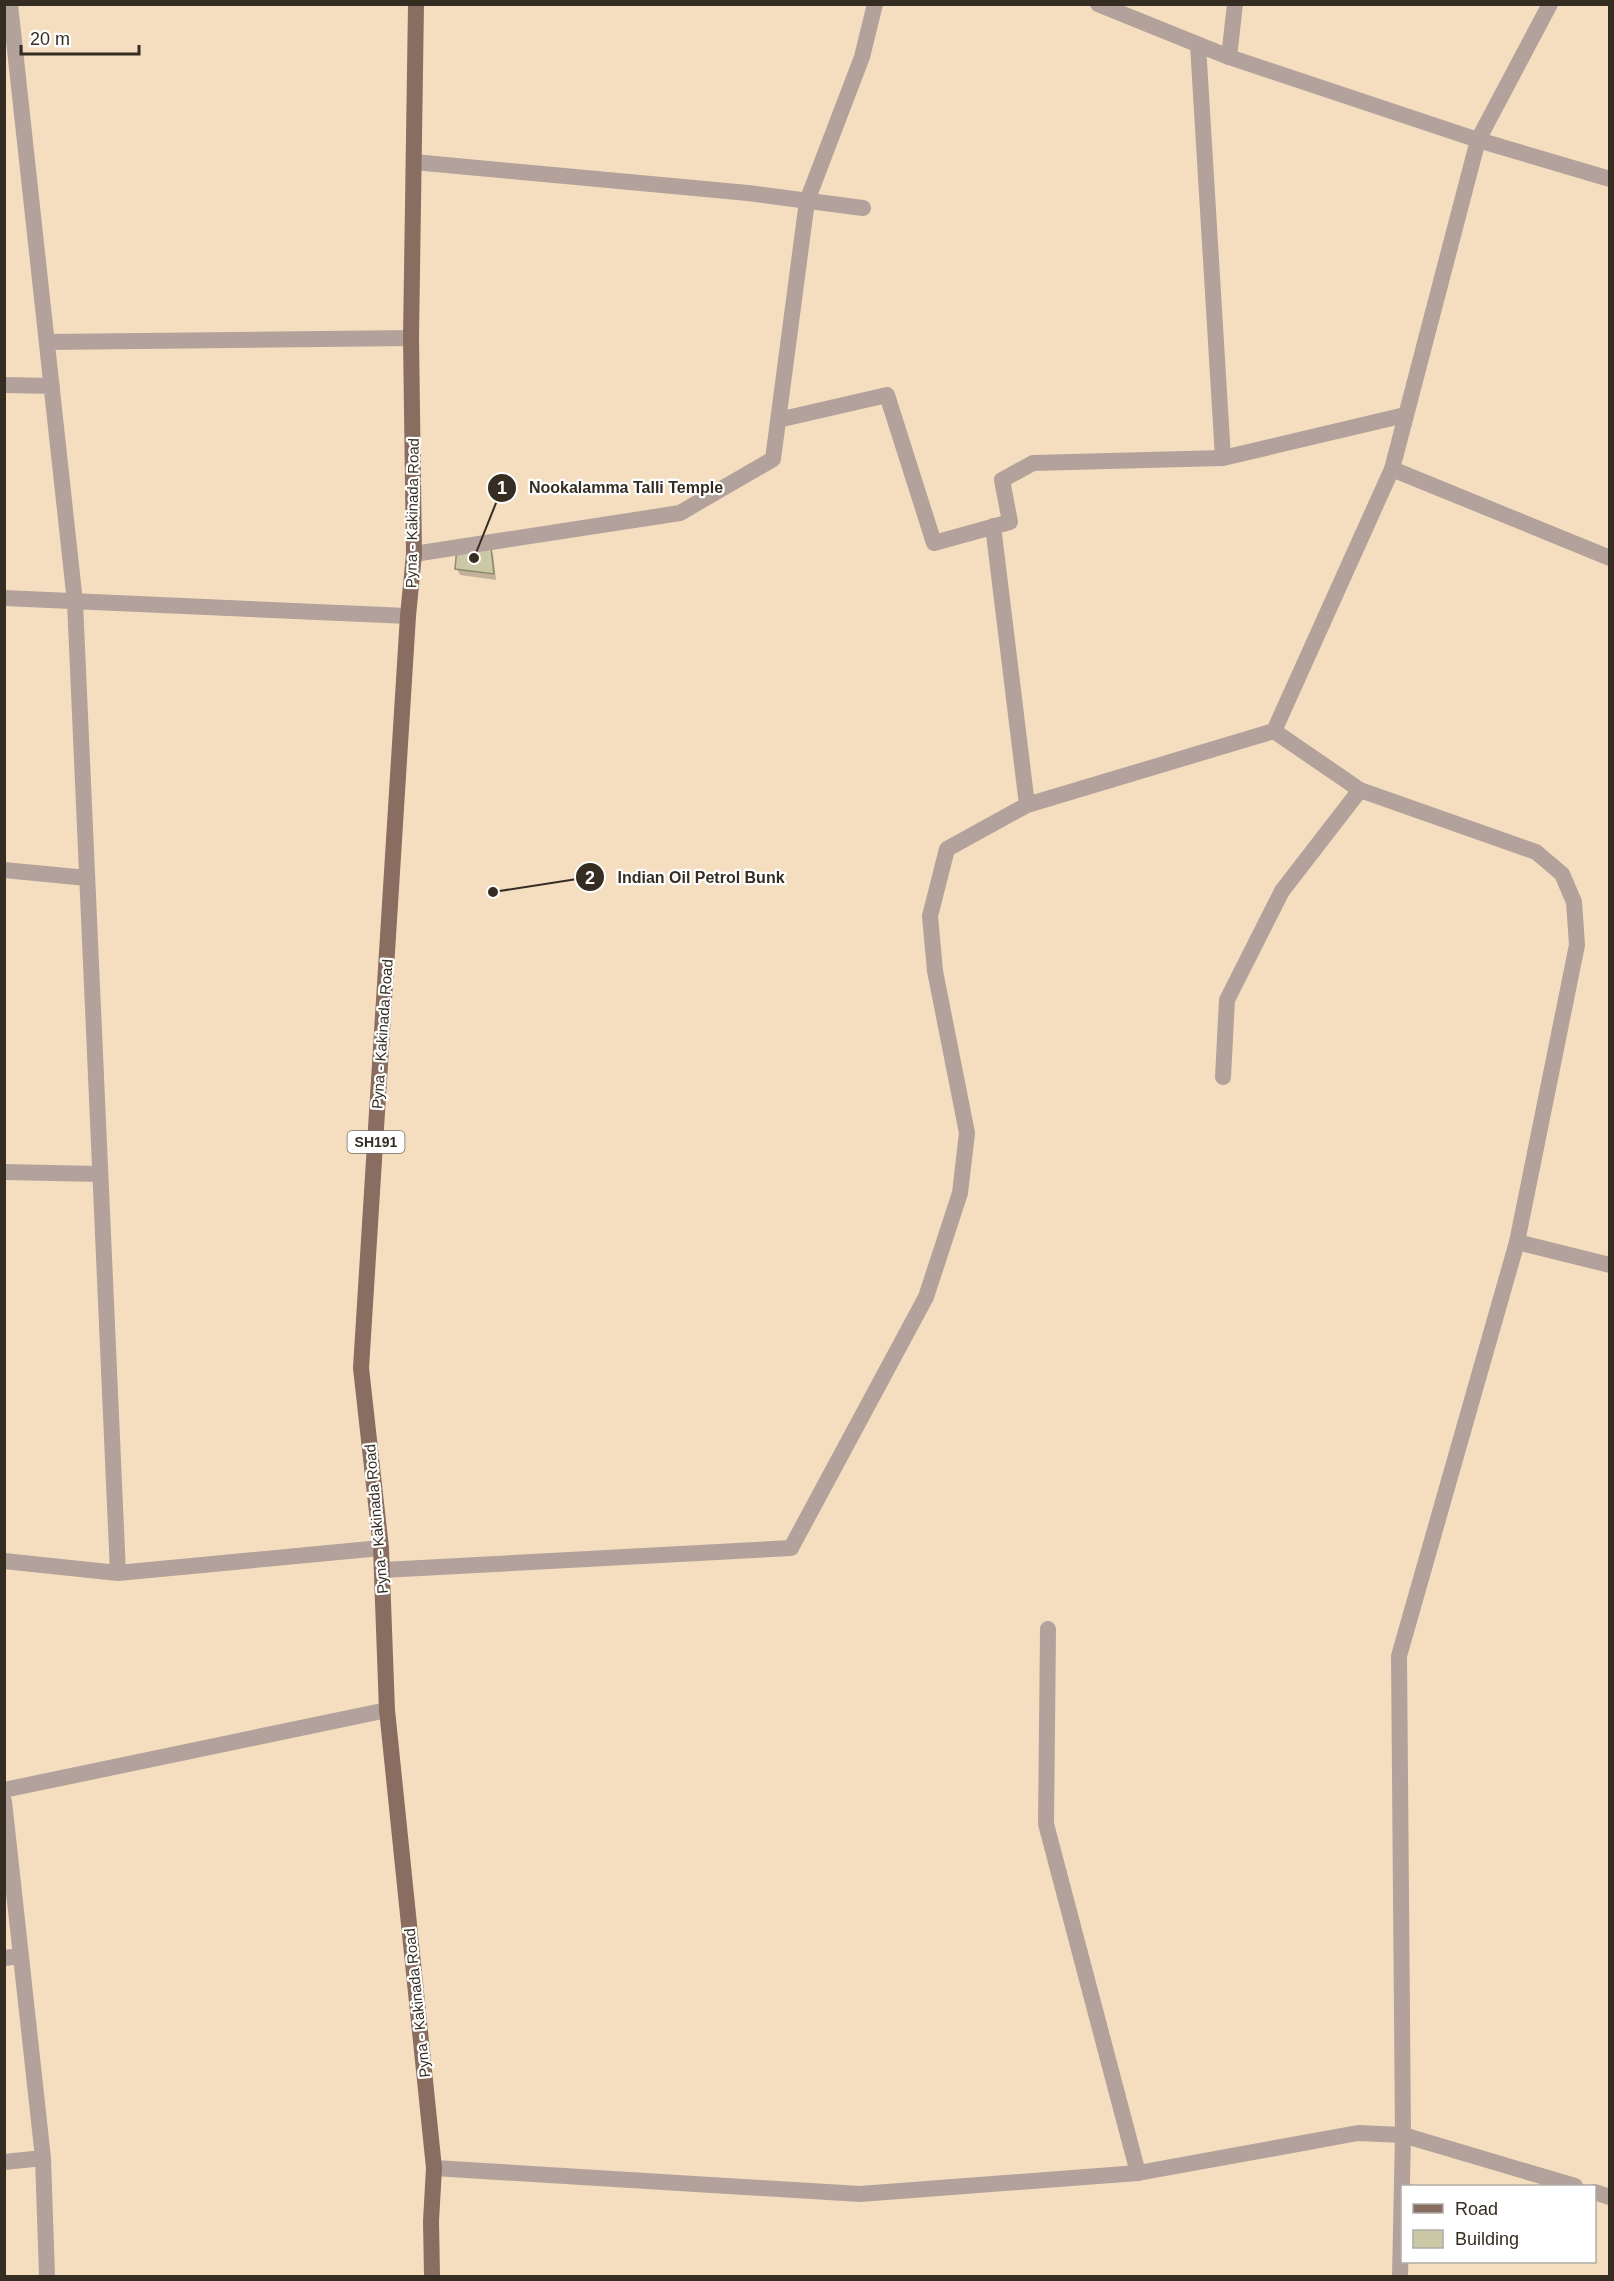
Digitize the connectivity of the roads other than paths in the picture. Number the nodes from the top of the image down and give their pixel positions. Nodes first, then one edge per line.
1 (10, 4) edge
2 (416, 4) edge
3 (875, 4) edge
4 (1098, 4) edge
5 (1235, 4) edge
6 (1550, 4) edge
7 (1198, 45) junction
8 (1229, 57) junction
9 (1478, 140) junction
10 (414, 162) junction
11 (1610, 179) edge
12 (807, 201) junction
13 (863, 208) dead end
14 (411, 338) junction
15 (47, 342) junction
16 (4, 385) edge
17 (52, 386) junction
18 (1405, 415) junction
19 (778, 420) junction
20 (1222, 458) junction
21 (1392, 469) junction
22 (993, 526) junction
23 (414, 554) junction
24 (1610, 558) edge
25 (4, 598) edge
26 (75, 602) junction
27 (408, 616) junction
28 (1274, 731) junction
29 (1360, 790) junction
30 (1027, 805) junction
31 (4, 870) edge
32 (87, 878) junction
33 (1223, 1077) dead end
34 (4, 1172) edge
35 (100, 1174) junction
36 (1517, 1242) junction
37 (1610, 1265) edge
38 (381, 1548) junction
39 (4, 1561) edge
40 (382, 1570) junction
41 (118, 1573) junction
42 (1047, 1629) dead end
43 (387, 1710) junction
44 (4, 1790) edge
45 (4, 1802) edge
46 (13, 1957) edge
47 (1403, 2135) junction
48 (43, 2158) junction
49 (4, 2162) edge
50 (434, 2168) junction
51 (1138, 2173) junction
52 (1402, 2185) edge
53 (1568, 2185) edge
54 (1401, 2230) edge
55 (47, 2277) edge
56 (432, 2277) edge
57 (1400, 2277) edge

1 - 15 street
2 - 10 main road, Pyna - Kakinada Road / SH191
3 - 12 street
4 - 7 street
5 - 8 street
6 - 9 street
7 - 8 street
7 - 20 street
8 - 9 street
9 - 11 street
9 - 18 street
10 - 12 street
10 - 14 main road, Pyna - Kakinada Road / SH191
12 - 13 street
12 - 19 street
14 - 15 street
14 - 23 main road, Pyna - Kakinada Road / SH191
15 - 17 street
16 - 17 street
17 - 26 street
18 - 20 street
18 - 21 street
19 - 22 street
19 - 23 street
20 - 22 street
21 - 24 street
21 - 28 street
22 - 30 street
23 - 27 main road, Pyna - Kakinada Road / SH191
25 - 26 street
26 - 27 street
26 - 32 street
27 - 38 main road, Pyna - Kakinada Road / SH191
28 - 29 street
28 - 30 street
29 - 33 street
29 - 36 street
30 - 40 street
31 - 32 street
32 - 35 street
34 - 35 street
35 - 41 street
36 - 37 street
36 - 47 street
38 - 40 main road, Pyna - Kakinada Road / SH191
38 - 41 street
39 - 41 street
40 - 43 main road, Pyna - Kakinada Road / SH191
42 - 51 street
43 - 44 street
43 - 50 main road, Pyna - Kakinada Road / SH191
45 - 46 street
46 - 48 street
47 - 51 street
47 - 52 street
47 - 53 street
48 - 49 street
48 - 55 street
50 - 51 street
50 - 56 main road, Pyna - Kakinada Road / SH191
54 - 57 street

